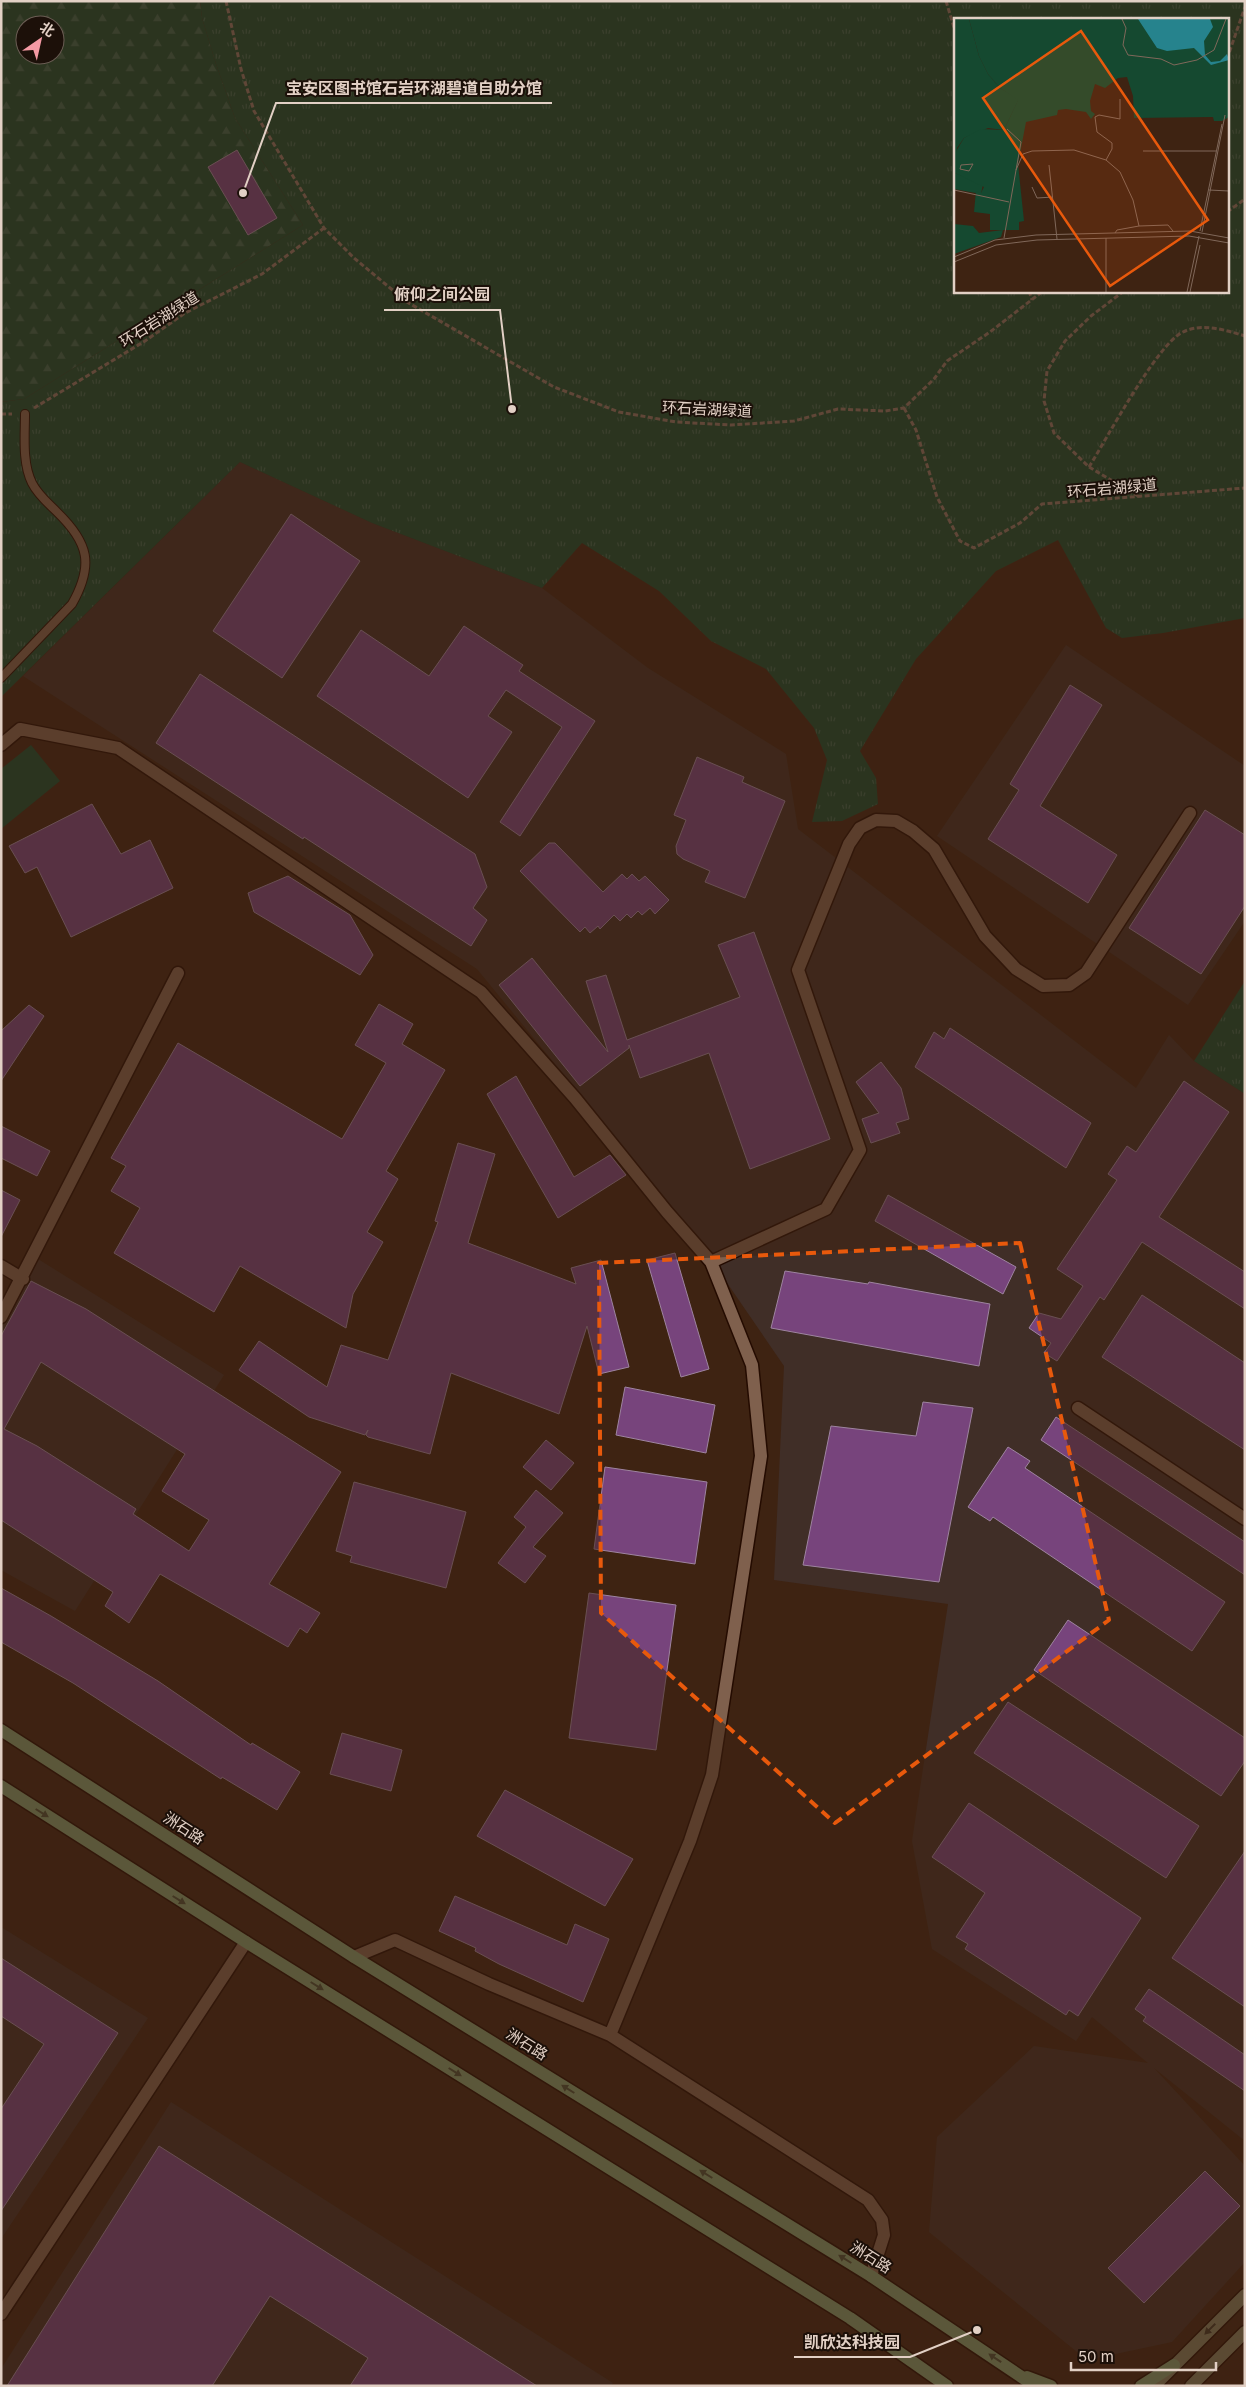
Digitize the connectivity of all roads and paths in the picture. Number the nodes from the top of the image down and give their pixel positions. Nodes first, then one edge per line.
1 (226, 1) edge
2 (946, 1) edge
3 (1245, 6) edge
4 (954, 28) edge
5 (1228, 56) edge
6 (1245, 199) edge
7 (1228, 211) edge
8 (324, 228) junction
9 (1029, 292) edge
10 (1041, 292) edge
11 (1123, 292) edge
12 (1032, 300) junction
13 (1245, 336) edge
14 (904, 408) junction
15 (1, 414) edge
16 (25, 414) junction
17 (1089, 467) junction
18 (1245, 488) edge
19 (1139, 497) junction
20 (1, 678) edge
21 (1, 745) edge
22 (1190, 813) dead end
23 (178, 973) dead end
24 (711, 1262) junction
25 (1, 1266) edge
26 (23, 1278) junction
27 (1, 1317) edge
28 (1078, 1408) dead end
29 (1245, 1519) edge
30 (1, 1730) edge
31 (1, 1786) edge
32 (246, 1942) junction
33 (354, 1956) junction
34 (610, 2035) junction
35 (871, 2276) junction
36 (1245, 2295) edge
37 (1, 2314) edge
38 (1245, 2332) edge
39 (1174, 2365) junction
40 (1022, 2375) junction
41 (946, 2386) edge
42 (1035, 2386) edge
43 (1051, 2386) edge
44 (1141, 2386) edge
45 (1154, 2386) edge
46 (1191, 2386) edge

1 - 8 path, 环石岩湖绿道
2 - 4 path
3 - 5 path
6 - 7 path
8 - 14 path, 环石岩湖绿道
8 - 16 path, 环石岩湖绿道
9 - 12 path
10 - 12 path
11 - 17 path
12 - 14 path
13 - 17 path
14 - 19 path, 环石岩湖绿道
15 - 16 path
16 - 20 lane
17 - 19 path
18 - 19 path, 环石岩湖绿道
21 - 24 street
22 - 24 street
23 - 26 street
24 - 34 street
25 - 26 street
26 - 27 street
28 - 29 street
30 - 33 main road, 洲石路
31 -> 32 main road
32 - 37 street
32 -> 41 main road
33 - 34 street
35 -> 33 main road, 洲石路
34 - 35 street
40 -> 35 main road, 洲石路
36 -> 39 street
38 - 46 street
39 - 44 main road
39 - 45 street
40 - 42 main road, 洲石路
40 - 43 main road

